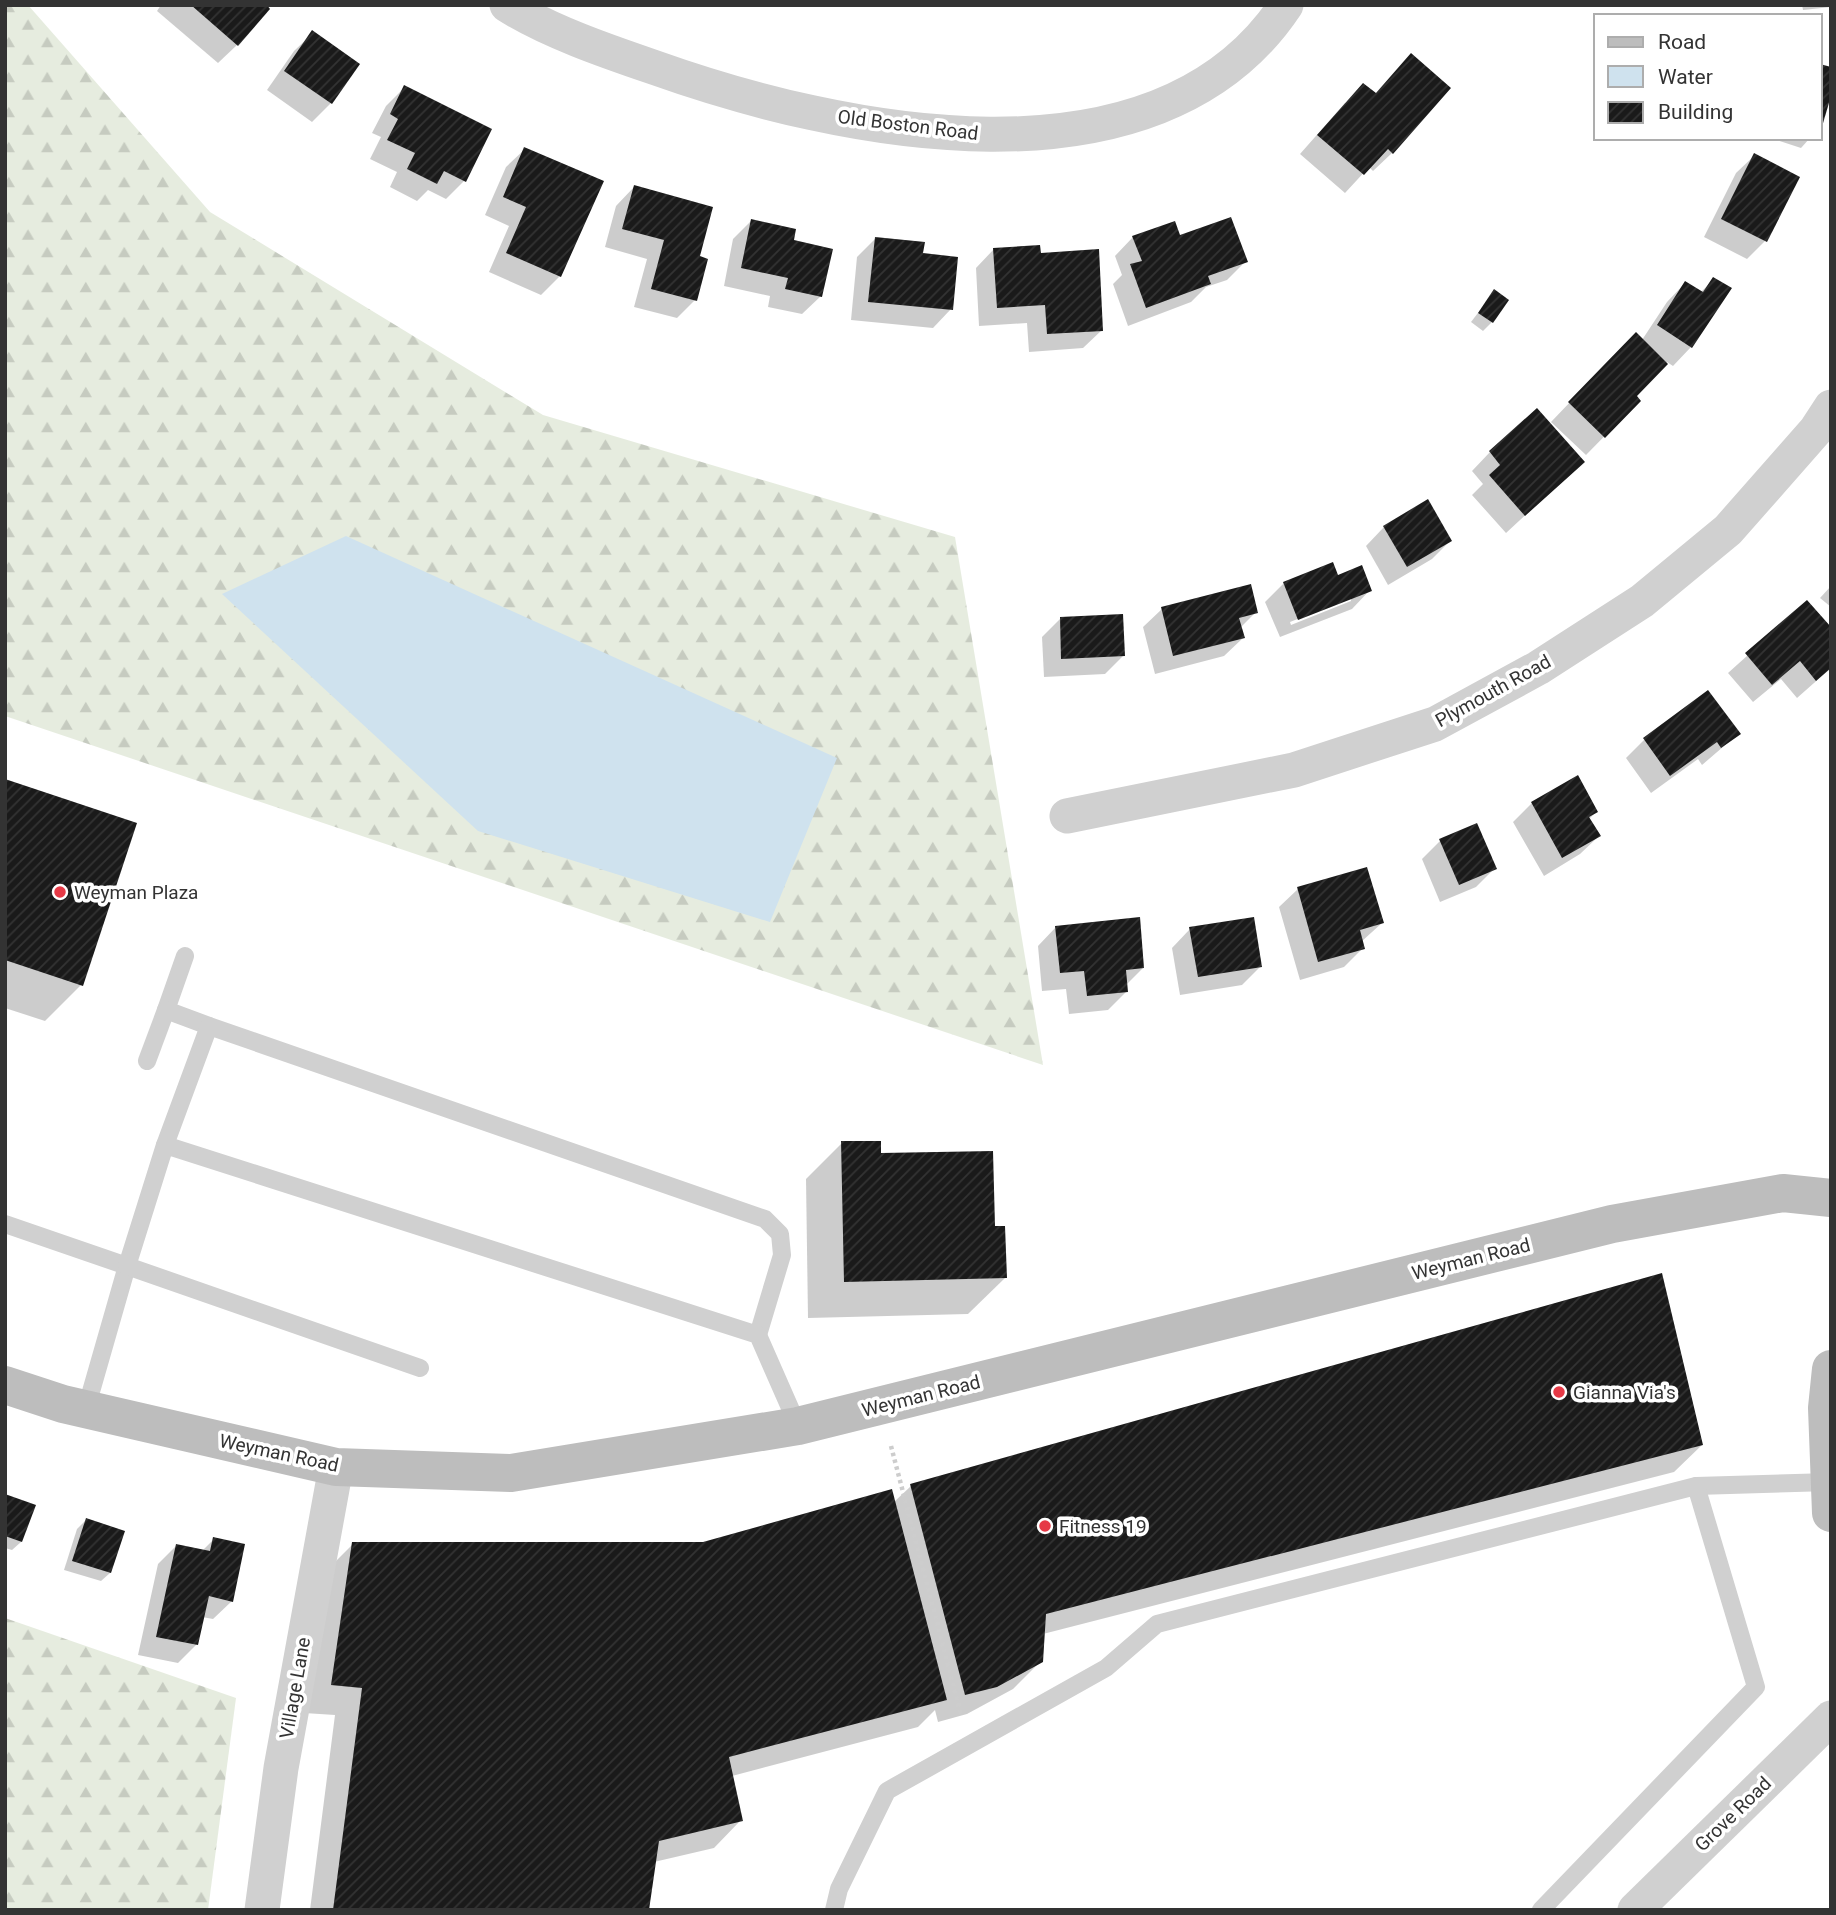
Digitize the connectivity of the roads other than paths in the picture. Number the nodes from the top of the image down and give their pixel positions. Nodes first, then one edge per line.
1 (507, 5) edge
2 (1286, 5) edge
3 (1831, 407) edge
4 (1067, 816) dead end
5 (185, 956) dead end
6 (166, 1010) junction
7 (209, 1026) junction
8 (146, 1061) dead end
9 (165, 1145) junction
10 (1831, 1198) edge
11 (5, 1224) edge
12 (127, 1266) junction
13 (758, 1335) junction
14 (420, 1368) dead end
15 (1831, 1369) edge
16 (5, 1385) edge
17 (86, 1409) junction
18 (798, 1426) junction
19 (336, 1467) junction
20 (1696, 1486) junction
21 (1830, 1497) edge
22 (1831, 1718) edge
23 (262, 1910) edge
24 (834, 1910) edge
25 (1541, 1910) edge
26 (1635, 1910) edge

1 - 2 street, Old Boston Road
3 - 4 street, Plymouth Road
5 - 6 lane
6 - 7 lane
6 - 8 lane
7 - 9 lane
7 - 13 lane
9 - 12 lane
9 - 13 lane
10 - 18 street, Weyman Road
11 - 12 lane
12 - 14 lane
12 - 17 lane
13 - 18 lane
15 - 21 street
16 - 17 street, Weyman Road
17 - 19 street, Weyman Road
18 - 19 street, Weyman Road
19 - 23 street, Village Lane
20 - 21 lane
20 - 24 lane
20 - 25 lane
22 - 26 street, Grove Road

